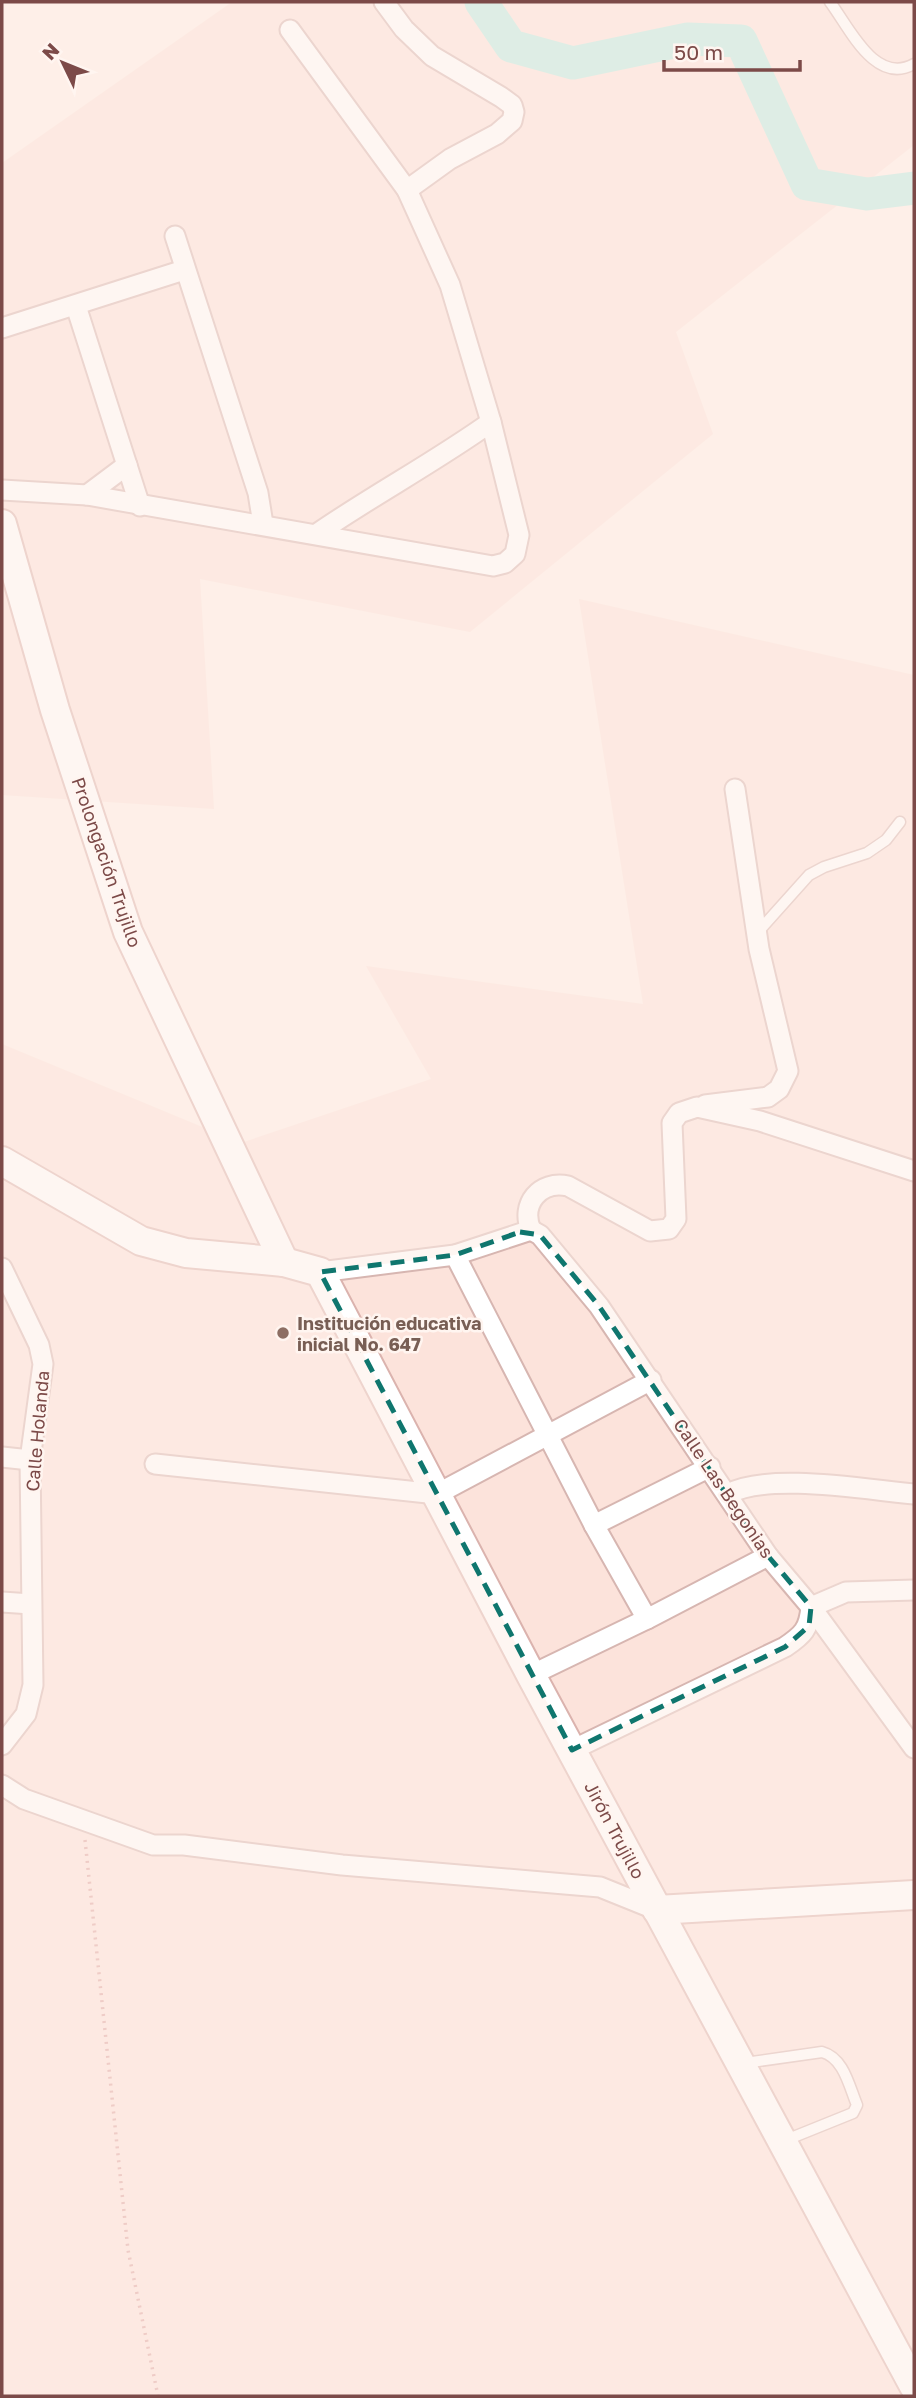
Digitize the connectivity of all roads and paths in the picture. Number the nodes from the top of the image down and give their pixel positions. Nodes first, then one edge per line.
1 (384, 2) edge
2 (830, 2) edge
3 (290, 30) dead end
4 (914, 64) edge
5 (407, 190) junction
6 (175, 236) dead end
7 (184, 270) junction
8 (76, 306) junction
9 (2, 328) edge
10 (491, 422) junction
11 (127, 465) junction
12 (2, 490) edge
13 (87, 495) junction
14 (141, 506) junction
15 (2, 524) edge
16 (263, 524) junction
17 (318, 533) junction
18 (735, 789) dead end
19 (901, 822) dead end
20 (757, 933) junction
21 (697, 1107) junction
22 (2, 1161) edge
23 (914, 1171) edge
24 (531, 1230) junction
25 (454, 1255) junction
26 (284, 1262) junction
27 (2, 1268) edge
28 (320, 1272) junction
29 (651, 1380) junction
30 (547, 1435) junction
31 (2, 1457) edge
32 (30, 1460) junction
33 (155, 1464) dead end
34 (710, 1467) junction
35 (437, 1494) junction
36 (728, 1494) junction
37 (914, 1494) edge
38 (594, 1525) junction
39 (768, 1556) junction
40 (914, 1590) edge
41 (2, 1602) edge
42 (31, 1604) junction
43 (811, 1607) junction
44 (647, 1619) junction
45 (531, 1675) junction
46 (2, 1745) edge
47 (914, 1748) edge
48 (572, 1750) junction
49 (2, 1786) edge
50 (82, 1820) junction
51 (914, 1895) edge
52 (657, 1910) junction
53 (740, 2063) junction
54 (782, 2142) junction
55 (914, 2386) edge
56 (158, 2396) edge

1 - 5 street
2 - 4 lane
3 - 5 street
5 - 10 street
6 - 7 street
7 - 8 street
7 - 16 street
8 - 9 street
8 - 11 street
10 - 17 street
10 - 17 street
11 - 13 street
11 - 14 street
12 - 13 street
13 - 14 street
14 - 16 street
15 - 26 street, Prolongación Trujillo
16 - 17 street
18 - 20 street
19 - 20 lane
20 - 21 street
21 - 23 street
21 - 24 street
22 - 26 street
24 - 25 street
24 - 29 street, Calle Las Begonias
25 - 28 street
25 - 30 street
26 - 28 street
27 - 32 street, Calle Holanda
28 - 35 street, Jirón Trujillo
29 - 30 street
29 - 34 street, Calle Las Begonias
30 - 35 street
30 - 38 street
31 - 32 street
32 - 42 street, Calle Holanda
33 - 35 street
34 - 36 street, Calle Las Begonias
34 - 38 street
35 - 45 street, Jirón Trujillo
36 - 37 street
36 - 39 street, Calle Las Begonias
38 - 44 street
39 - 43 street, Calle Las Begonias
39 - 44 street
40 - 43 street
41 - 42 street
42 - 46 street, Calle Holanda
43 - 47 street, Calle Las Begonias
43 - 48 street
44 - 45 street
45 - 48 street, Jirón Trujillo
48 - 52 street, Jirón Trujillo
49 - 50 street
50 - 52 street
50 - 56 path
51 - 52 street
52 - 53 street, Jirón Trujillo
53 - 54 street, Jirón Trujillo
53 - 54 lane
54 - 55 street, Jirón Trujillo

